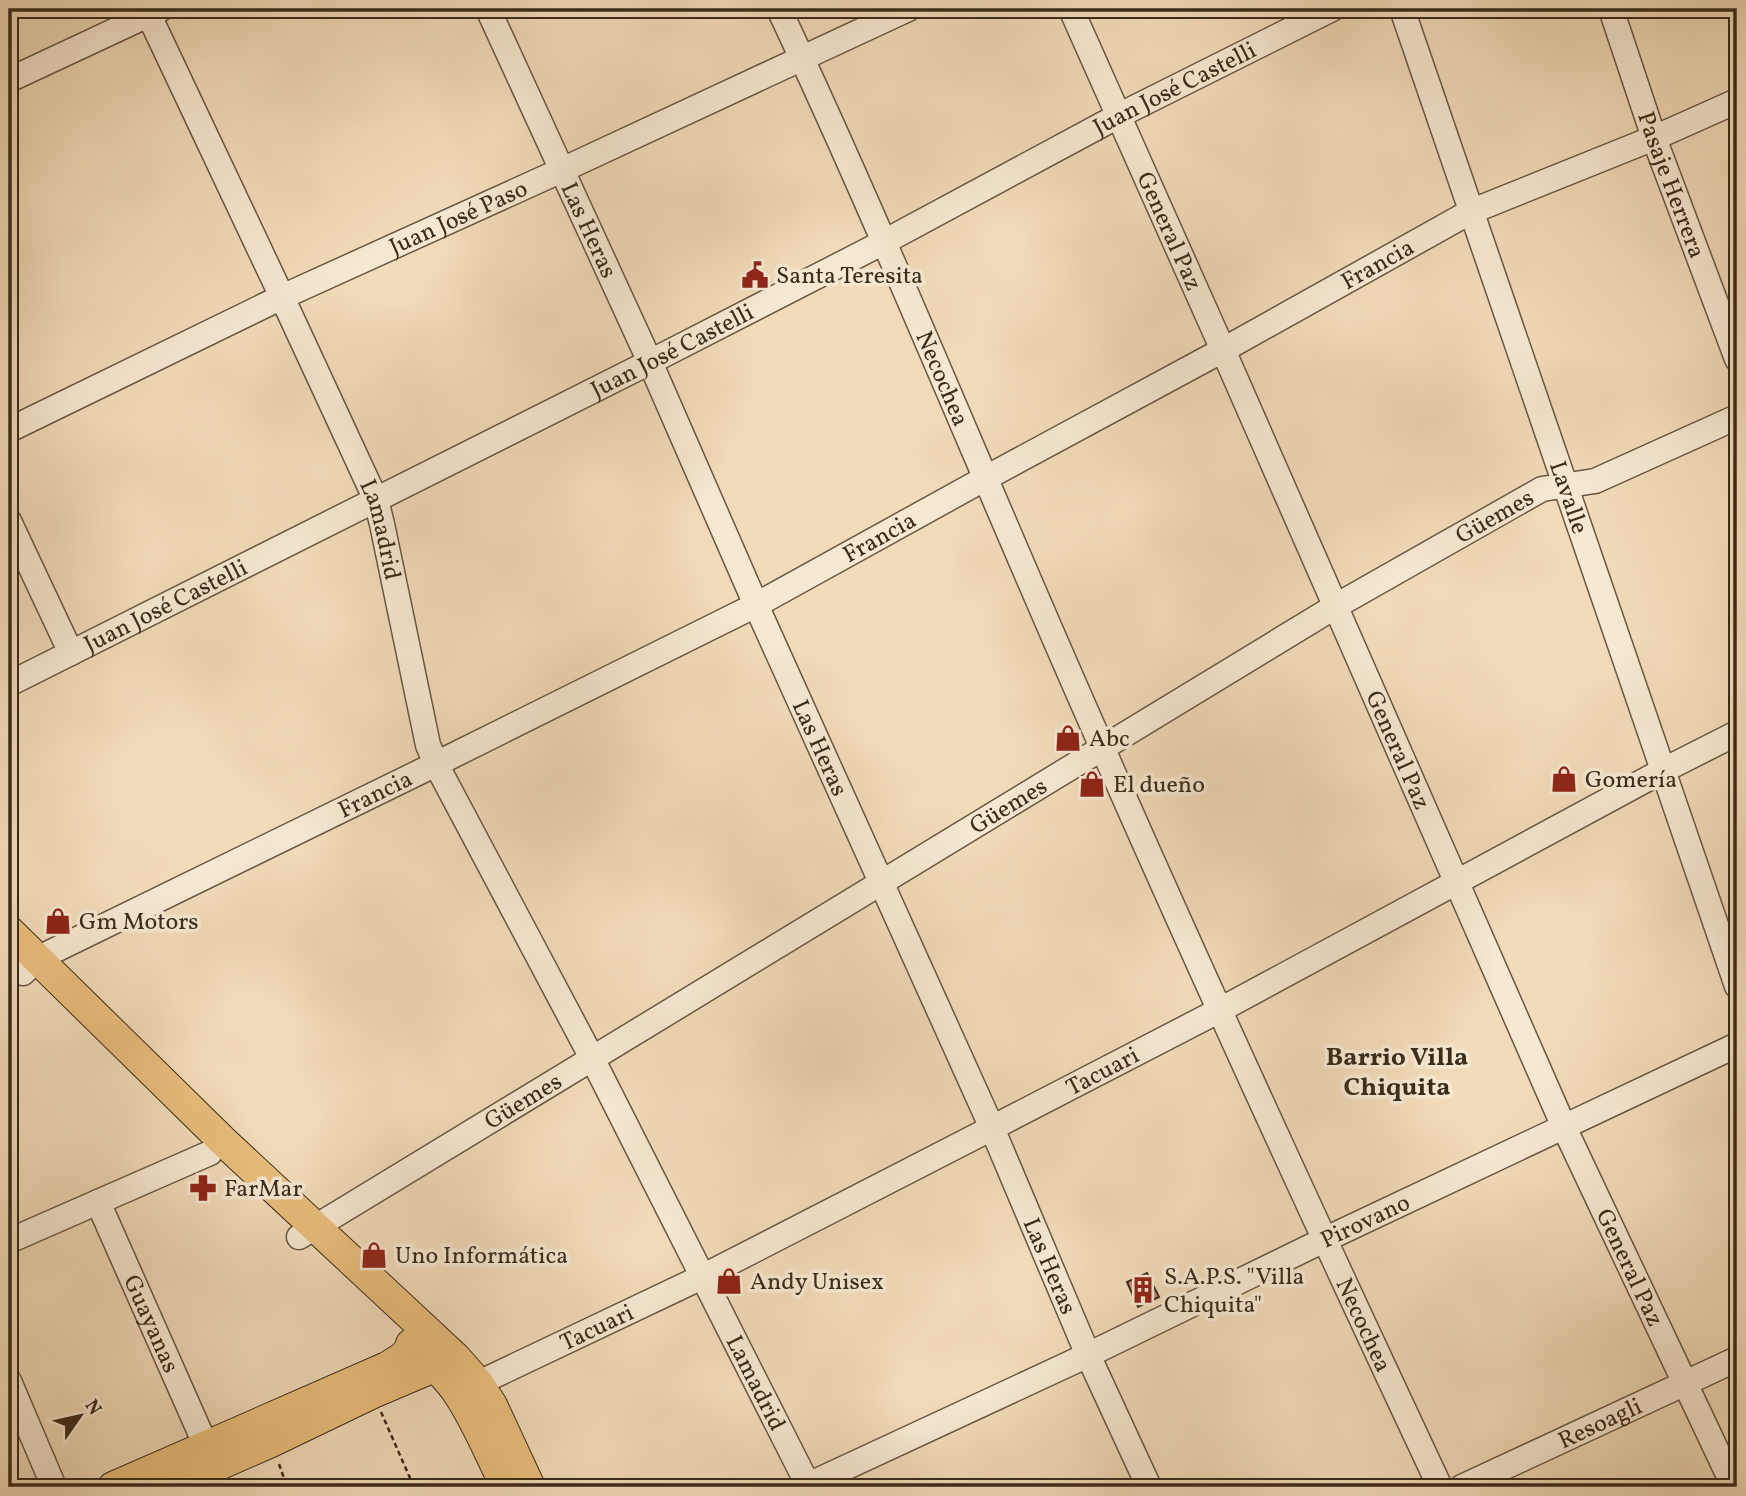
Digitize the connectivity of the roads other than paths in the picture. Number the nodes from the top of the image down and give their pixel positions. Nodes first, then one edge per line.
1 (488, 9) edge
2 (779, 9) edge
3 (908, 9) edge
4 (1071, 9) edge
5 (1332, 9) edge
6 (1402, 9) edge
7 (1611, 9) edge
8 (152, 11) edge
9 (803, 58) junction
10 (9, 80) edge
11 (1737, 101) edge
12 (1120, 116) junction
13 (1654, 138) junction
14 (562, 170) junction
15 (1470, 212) junction
16 (884, 242) junction
17 (282, 297) junction
18 (1223, 350) junction
19 (1737, 359) edge
20 (650, 362) junction
21 (1737, 417) edge
22 (9, 430) edge
23 (984, 479) junction
24 (1566, 485) junction
25 (376, 500) junction
26 (9, 521) edge
27 (756, 605) junction
28 (1336, 606) junction
29 (71, 653) junction
30 (9, 684) edge
31 (1737, 733) edge
32 (1102, 749) junction
33 (436, 764) junction
34 (1664, 770) junction
35 (1456, 881) junction
36 (881, 882) junction
37 (17, 950) edge
38 (1737, 985) edge
39 (1220, 1010) junction
40 (1737, 1045) edge
41 (592, 1058) junction
42 (1564, 1127) junction
43 (992, 1128) junction
44 (210, 1153) junction
45 (98, 1202) junction
46 (307, 1232) junction
47 (1324, 1240) junction
48 (9, 1241) edge
49 (702, 1277) junction
50 (433, 1350) junction
51 (1088, 1355) junction
52 (1737, 1359) edge
53 (9, 1381) edge
54 (1685, 1385) junction
55 (468, 1388) junction
56 (206, 1446) junction
57 (54, 1487) edge
58 (113, 1487) edge
59 (169, 1487) edge
60 (506, 1487) edge
61 (530, 1487) edge
62 (807, 1487) edge
63 (1149, 1487) edge
64 (1440, 1487) edge
65 (1462, 1487) edge
66 (1734, 1487) edge

1 - 14 street, Las Heras
2 - 9 street, Necochea
3 - 9 street, Juan José Paso
4 - 12 street, General Paz
5 - 12 street, Juan José Castelli
6 - 15 street, Lavalle
7 - 13 street, Pasaje Herrera
8 - 10 street
8 - 17 street, Lamadrid
9 - 14 street, Juan José Paso
9 - 16 street, Necochea
11 - 13 street, Francia
12 - 16 street, Juan José Castelli
12 - 18 street, General Paz
13 - 15 street, Francia
13 - 19 street, Pasaje Herrera
14 - 17 street, Juan José Paso
14 - 20 street, Las Heras
15 - 18 street, Francia
15 - 24 street, Lavalle
16 - 20 street, Juan José Castelli
16 - 23 street, Necochea
17 - 22 street, Juan José Paso
17 - 25 street, Lamadrid
18 - 23 street, Francia
18 - 28 street, General Paz
20 - 25 street, Juan José Castelli
20 - 27 street, Las Heras
21 - 24 street, Güemes
23 - 27 street, Francia
23 - 32 street, Necochea
24 - 28 street, Güemes
24 - 34 street, Lavalle
25 - 29 street, Juan José Castelli
25 - 33 street, Lamadrid
26 - 29 street
27 - 33 street, Francia
27 - 36 street, Las Heras
28 - 32 street, Güemes
28 - 35 street, General Paz
29 - 30 street, Juan José Castelli
31 - 34 street, Tacuari
32 - 36 street, Güemes
32 - 39 street, Necochea
33 - 37 street, Francia
33 - 41 street, Lamadrid
34 - 35 street, Tacuari
34 - 38 street, Lavalle
35 - 39 street, Tacuari
35 - 42 street, General Paz
36 - 41 street, Güemes
36 - 43 street, Las Heras
37 - 44 main road
37 - 46 main road
39 - 43 street, Tacuari
39 - 47 street, Necochea
40 - 42 street, Pirovano
41 - 46 street, Güemes
41 - 49 street, Lamadrid
42 - 47 street, Pirovano
42 - 54 street, General Paz
43 - 49 street, Tacuari
43 - 51 street, Las Heras
44 - 45 street
44 - 46 main road
45 - 48 street
45 - 56 street, Guayanas
46 - 50 main road
47 - 51 street, Pirovano
47 - 64 street, Necochea
49 - 55 street, Tacuari
49 - 62 street, Lamadrid
50 - 55 main road
50 - 56 main road
50 - 59 main road
51 - 62 street, Pirovano
51 - 63 street, Las Heras
52 - 54 street, Resoagli
53 - 57 street
54 - 65 street, Resoagli
54 - 66 street, General Paz
55 - 60 main road
55 - 61 main road
56 - 58 main road

